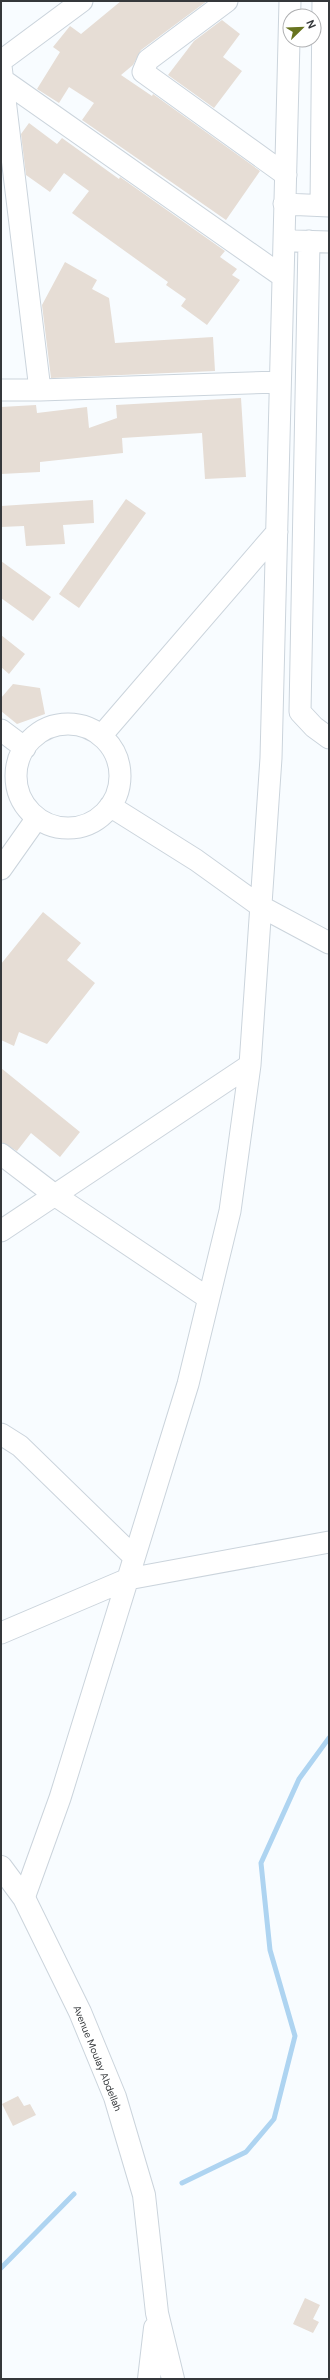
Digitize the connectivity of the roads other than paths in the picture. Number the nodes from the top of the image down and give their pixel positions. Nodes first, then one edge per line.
1 (82, 1) edge
2 (227, 1) edge
3 (290, 1) edge
4 (323, 1) edge
5 (2, 69) edge
6 (286, 175) junction
7 (284, 204) junction
8 (325, 206) edge
9 (283, 241) junction
10 (319, 242) edge
11 (282, 276) junction
12 (280, 382) junction
13 (1, 390) edge
14 (40, 390) junction
15 (277, 532) junction
16 (1, 730) edge
17 (101, 736) junction
18 (329, 738) edge
19 (25, 748) junction
20 (110, 806) junction
21 (37, 818) junction
22 (1, 869) edge
23 (260, 906) junction
24 (329, 943) edge
25 (250, 1065) junction
26 (1, 1154) edge
27 (56, 1196) junction
28 (1, 1231) edge
29 (208, 1298) junction
30 (1, 1434) edge
31 (329, 1542) edge
32 (134, 1557) junction
33 (128, 1579) junction
34 (1, 1633) edge
35 (1, 1867) edge
36 (24, 1898) junction
37 (157, 2313) junction
38 (149, 2379) edge
39 (172, 2379) edge

1 - 5 street
2 - 6 street
3 - 6 street
4 - 8 street
5 - 11 street
5 - 14 street
6 - 7 street
7 - 8 street
7 - 9 street
9 - 10 street
9 - 11 street
10 - 18 street
11 - 12 street
12 - 14 street
12 - 15 street
13 - 14 street
15 - 17 street
15 - 23 street
16 - 19 street
17 - 19 street
17 - 20 street
19 - 21 street
20 - 21 street
20 - 23 street
21 - 22 street
23 - 24 street
23 - 25 street
25 - 27 street
25 - 29 street
26 - 27 street
27 - 28 street
27 - 29 street
29 - 32 street
30 - 32 street
31 - 33 street
32 - 33 street
33 - 34 street
33 - 36 street
35 - 36 main road, Avenue Moulay Abdellah
36 - 37 main road, Avenue Moulay Abdellah
37 - 38 main road, Avenue Moulay Abdellah
37 - 39 main road, Avenue Moulay Abdellah

